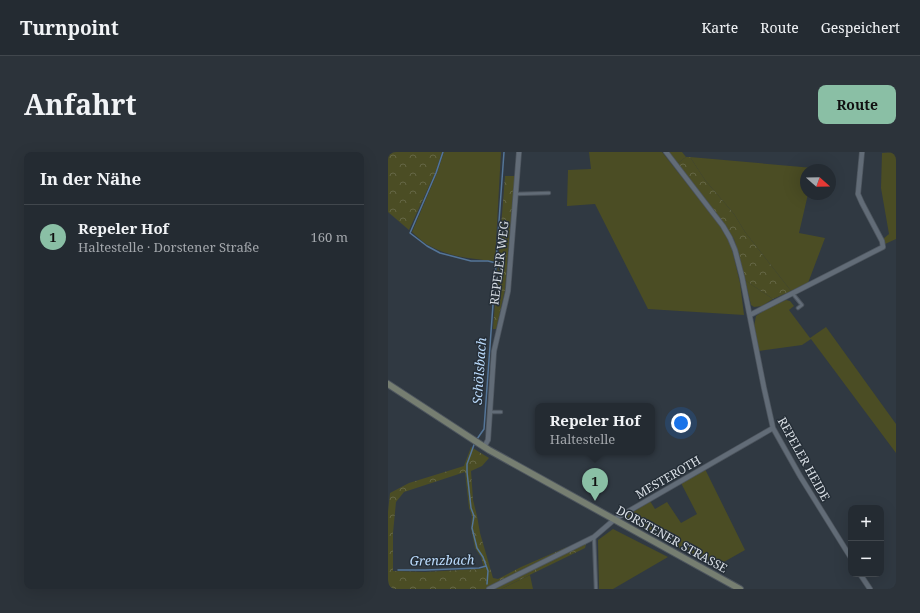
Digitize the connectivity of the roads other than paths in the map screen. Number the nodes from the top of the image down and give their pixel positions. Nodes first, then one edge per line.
1 (519, 152) edge
2 (666, 152) edge
3 (862, 152) edge
4 (549, 193) dead end
5 (516, 194) junction
6 (792, 293) junction
7 (798, 308) dead end
8 (750, 315) junction
9 (388, 384) edge
10 (489, 412) junction
11 (501, 412) dead end
12 (773, 428) junction
13 (482, 445) junction
14 (615, 519) junction
15 (594, 537) junction
16 (848, 553) edge
17 (862, 577) edge
18 (489, 589) edge
19 (596, 589) edge
20 (740, 589) edge
21 (870, 589) edge

1 - 5 street, REPELER WEG
2 - 8 street, REPELER HEIDE
3 - 6 street
4 - 5 lane
5 - 10 street, REPELER WEG
6 - 7 lane
6 - 8 street
8 - 12 street, REPELER HEIDE
9 - 13 main road, DORSTENER STRASSE
10 - 11 lane
10 - 13 street, REPELER WEG
12 - 14 street, MESTEROTH
12 - 16 street, REPELER HEIDE
13 - 14 main road, DORSTENER STRASSE
14 - 15 street, MESTEROTH
14 - 20 main road, DORSTENER STRASSE
15 - 18 street, MESTEROTH
15 - 19 lane
17 - 21 street

